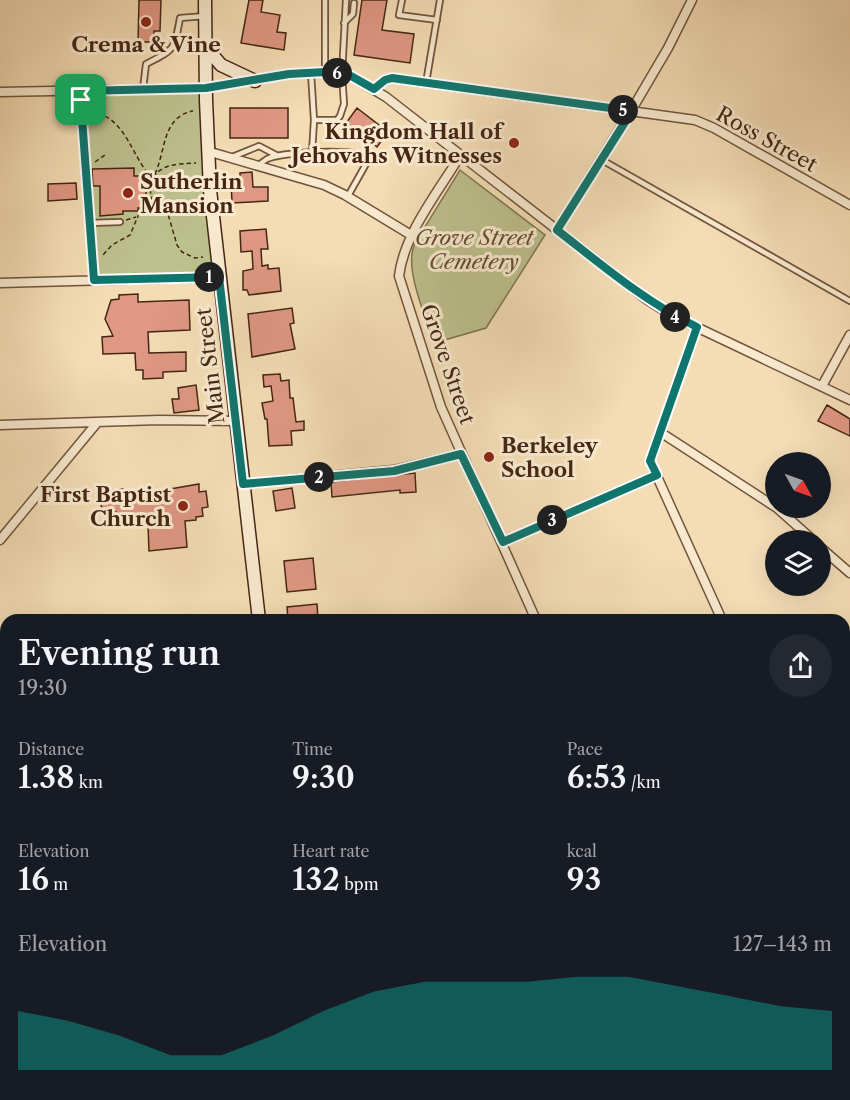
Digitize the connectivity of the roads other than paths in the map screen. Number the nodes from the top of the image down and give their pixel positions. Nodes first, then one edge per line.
1 (205, 0) edge
2 (325, 0) edge
3 (346, 0) edge
4 (402, 0) edge
5 (440, 0) edge
6 (692, 1) edge
7 (354, 3) dead end
8 (205, 16) junction
9 (437, 20) junction
10 (344, 23) junction
11 (205, 46) junction
12 (325, 72) junction
13 (311, 73) junction
14 (342, 74) junction
15 (255, 81) junction
16 (426, 83) junction
17 (206, 88) junction
18 (143, 89) junction
19 (374, 89) junction
20 (80, 91) junction
21 (0, 93) edge
22 (632, 111) junction
23 (314, 120) junction
24 (207, 151) junction
25 (312, 153) junction
26 (278, 156) junction
27 (460, 156) junction
28 (231, 158) junction
29 (602, 160) junction
30 (259, 165) junction
31 (348, 196) junction
32 (850, 205) edge
33 (120, 222) road end
34 (89, 223) junction
35 (557, 230) junction
36 (411, 236) junction
37 (219, 277) junction
38 (94, 280) junction
39 (0, 283) edge
40 (850, 301) edge
41 (697, 327) junction
42 (850, 335) edge
43 (822, 386) junction
44 (850, 400) edge
45 (236, 421) junction
46 (96, 424) junction
47 (0, 425) edge
48 (660, 432) junction
49 (461, 454) junction
50 (657, 475) junction
51 (243, 484) junction
52 (802, 530) edge
53 (0, 540) edge
54 (503, 542) junction
55 (831, 557) edge
56 (850, 573) edge
57 (258, 614) edge
58 (534, 614) edge
59 (719, 614) edge

1 - 8 main road, Main Street
2 - 12 lane
3 - 10 lane
4 - 9 lane
5 - 9 lane
6 - 22 street
7 - 10 lane
8 - 11 main road, Main Street
8 - 18 lane
9 - 16 lane
10 - 14 lane
11 - 15 main road
11 - 17 main road, Main Street
12 - 13 street
12 - 14 street
13 - 15 street
13 - 23 lane
14 - 19 street
14 - 23 lane
15 - 17 street
16 - 19 street, Ross Street
16 - 22 street, Ross Street
17 - 18 street
17 - 24 main road, Main Street
18 - 20 street
19 - 27 street
20 - 21 street
20 - 34 street
22 - 29 street
22 - 32 street, Ross Street
23 - 25 lane
24 - 28 street
24 - 37 main road, Main Street
25 - 26 lane
25 - 31 lane
26 - 28 lane
26 - 30 lane
27 - 35 street
27 - 36 street, Grove Street
28 - 30 street
29 - 35 street
29 - 40 lane
30 - 31 street
31 - 36 street
33 - 34 lane
34 - 38 street
35 - 41 street
36 - 49 street, Grove Street
37 - 38 street
37 - 45 main road, Main Street
38 - 39 street
41 - 43 street
41 - 48 street
42 - 43 street
43 - 44 street
45 - 46 street
45 - 51 main road, Main Street
46 - 47 street
46 - 53 street
48 - 50 street
48 - 52 street
49 - 51 street
49 - 54 street, Grove Street
50 - 54 street
50 - 59 street
51 - 57 main road, Main Street
54 - 58 street, Grove Street
55 - 56 street

